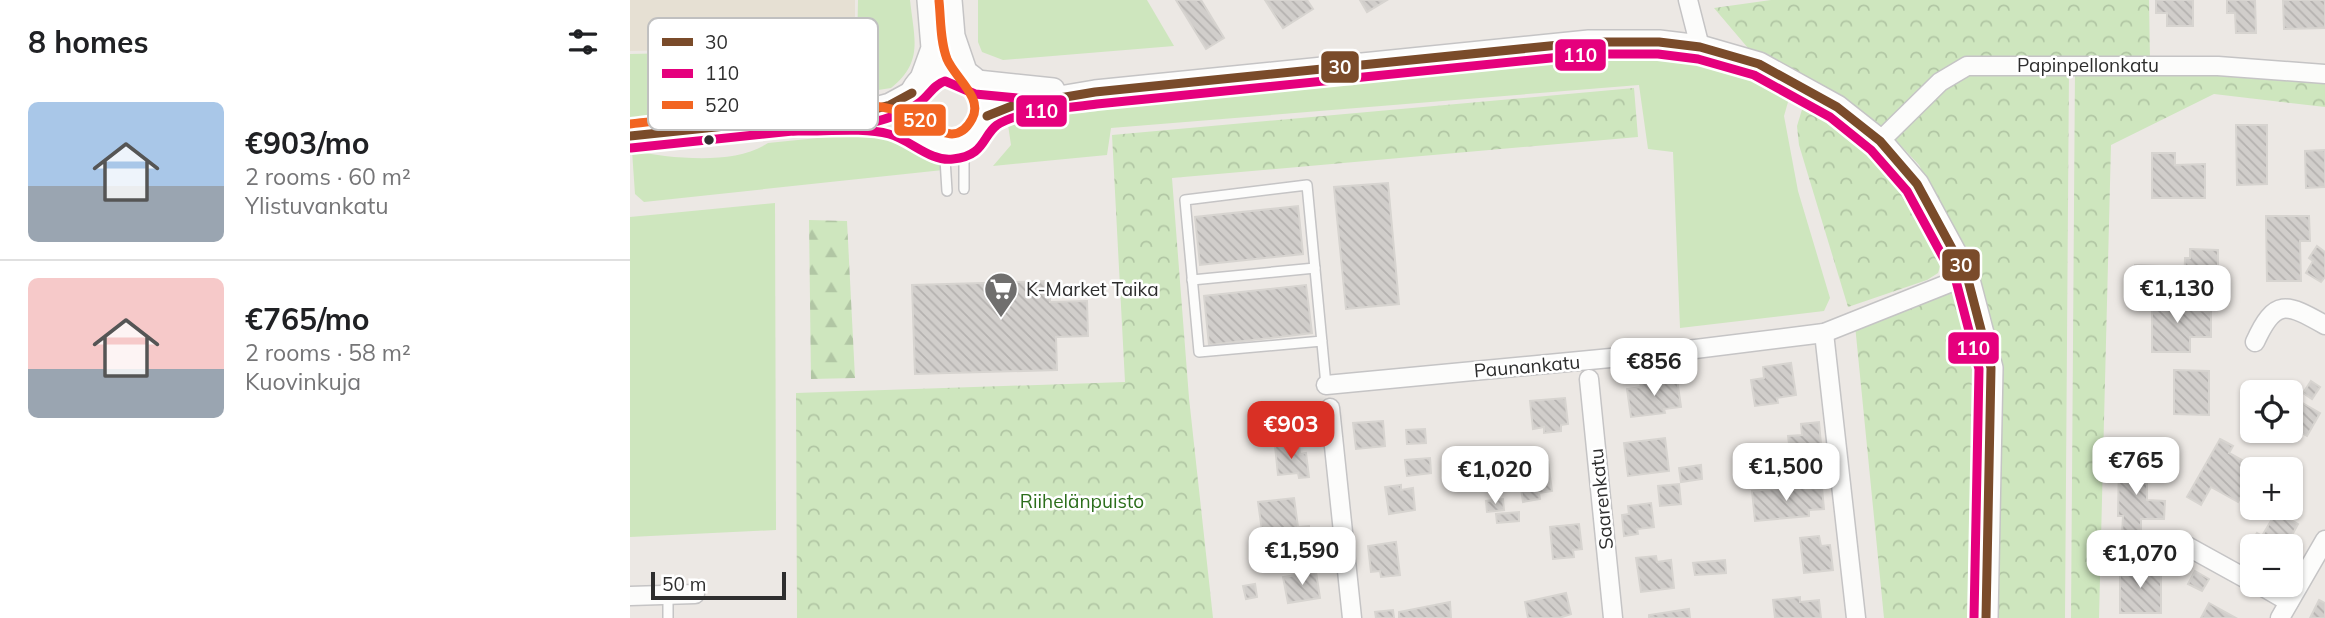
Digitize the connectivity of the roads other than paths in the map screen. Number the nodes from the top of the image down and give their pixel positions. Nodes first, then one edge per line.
1 (928, 0) edge
2 (951, 0) edge
3 (1688, 0) edge
4 (1700, 47) junction
5 (2325, 74) edge
6 (972, 78) junction
7 (916, 87) junction
8 (1095, 92) junction
9 (878, 108) edge
10 (987, 116) junction
11 (878, 119) edge
12 (684, 130) edge
13 (917, 131) junction
14 (630, 136) edge
15 (1880, 141) junction
16 (964, 145) junction
17 (939, 146) junction
18 (964, 189) dead end
19 (947, 191) dead end
20 (1315, 268) junction
21 (1967, 276) junction
22 (1192, 280) junction
23 (2325, 325) edge
24 (1824, 334) junction
25 (1322, 341) junction
26 (2255, 342) dead end
27 (1589, 379) dead end
28 (1326, 385) joint
29 (1330, 408) dead end
30 (2325, 540) edge
31 (2185, 545) dead end
32 (2240, 575) edge
33 (695, 594) dead end
34 (668, 595) junction
35 (630, 596) edge
36 (2280, 597) edge
37 (2289, 602) junction
38 (668, 618) edge
39 (1352, 618) edge
40 (1613, 618) edge
41 (1856, 618) edge
42 (1986, 618) edge
43 (2280, 618) edge

1 - 7 street
2 - 6 street
3 - 4 street
4 - 8 main road
4 - 15 main road
5 - 15 street, Papinpellonkatu
6 - 7 main road
6 - 8 main road
6 - 10 main road
7 - 9 main road
7 - 13 main road
8 - 10 main road
10 - 16 main road
11 - 13 main road
12 - 14 main road
13 - 17 main road
15 - 21 main road
16 - 17 main road
16 - 18 lane
17 - 19 lane
20 - 22 lane
20 - 22 lane
20 - 25 lane
21 - 24 street, Paunankatu
21 - 42 main road
22 - 25 lane
23 - 26 street
24 - 28 street, Paunankatu
24 - 41 street
25 - 28 lane
27 - 40 street, Saarenkatu
29 - 39 street
30 - 37 street
31 - 32 street
33 - 34 street
34 - 35 street
34 - 38 lane
36 - 37 street
37 - 43 street

